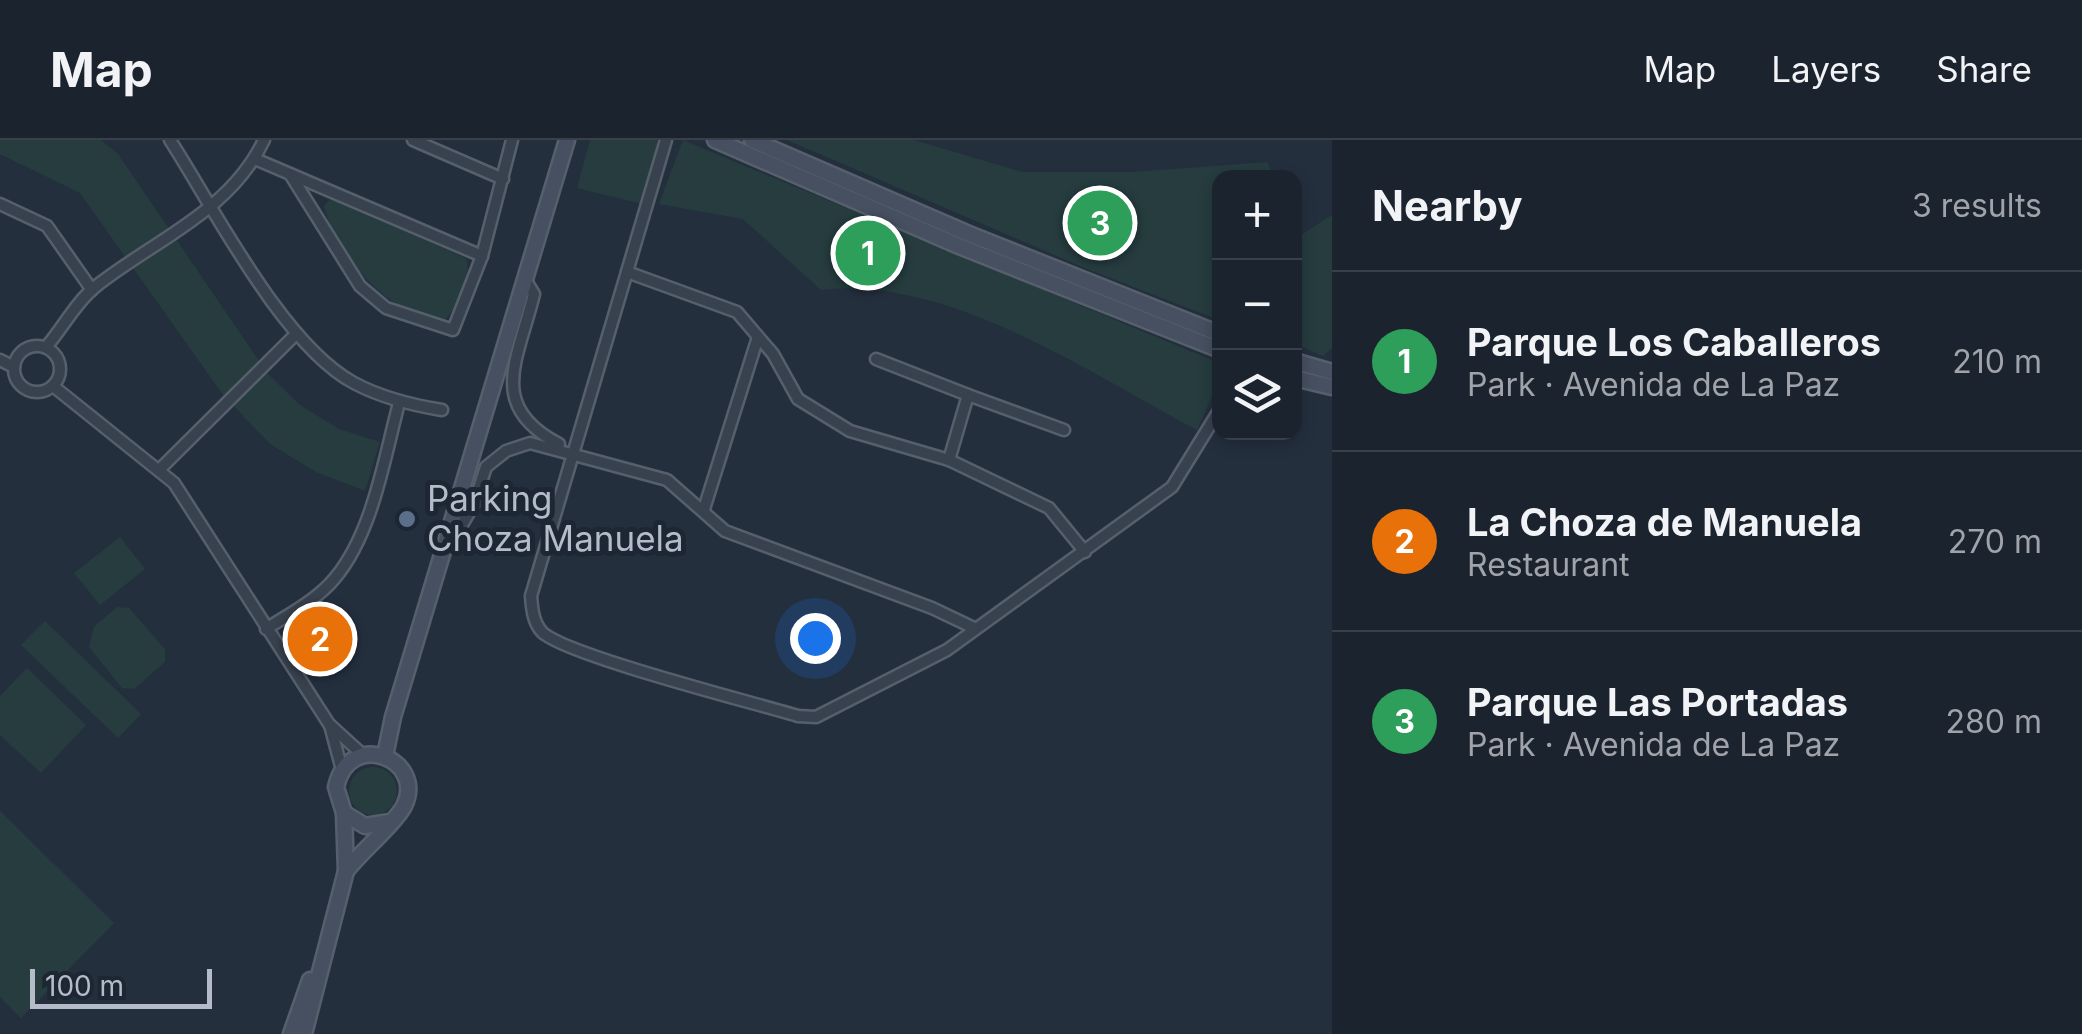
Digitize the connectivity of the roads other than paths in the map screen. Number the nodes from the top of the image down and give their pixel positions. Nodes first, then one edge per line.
1 (170, 140) edge
2 (264, 140) edge
3 (413, 140) edge
4 (512, 140) edge
5 (566, 140) edge
6 (666, 140) edge
7 (715, 140) edge
8 (752, 140) edge
9 (255, 159) junction
10 (290, 174) junction
11 (503, 179) junction
12 (0, 204) edge
13 (213, 207) junction
14 (482, 256) junction
15 (627, 272) junction
16 (526, 281) junction
17 (92, 290) junction
18 (1212, 331) edge
19 (294, 335) junction
20 (758, 337) junction
21 (1212, 347) edge
22 (46, 348) junction
23 (776, 359) junction
24 (0, 360) edge
25 (876, 360) dead end
26 (1302, 363) edge
27 (749, 364) junction
28 (14, 366) junction
29 (1330, 369) edge
30 (1302, 380) edge
31 (53, 386) junction
32 (1332, 387) edge
33 (968, 395) junction
34 (400, 402) junction
35 (442, 410) dead end
36 (1212, 422) edge
37 (1064, 430) dead end
38 (573, 452) junction
39 (949, 460) junction
40 (160, 470) junction
41 (704, 509) junction
42 (446, 552) junction
43 (1085, 552) junction
44 (974, 628) junction
45 (266, 629) junction
46 (329, 724) junction
47 (363, 755) junction
48 (385, 756) junction
49 (342, 770) junction
50 (344, 813) junction
51 (390, 822) junction
52 (346, 870) junction
53 (327, 938) junction
54 (291, 1034) edge
55 (304, 1034) edge

1 - 13 street
2 - 9 street
3 - 11 street
4 - 11 street
5 - 16 main road
6 - 15 street
7 - 21 main road
8 - 18 main road
9 - 10 street
9 - 13 street
10 - 14 street
10 - 14 street
11 - 14 street
12 - 17 street
13 - 17 street
13 - 19 street
15 - 20 street
15 - 38 street
16 - 38 street
16 - 42 main road
17 - 22 street
19 - 34 street
19 - 40 street
20 - 23 street
20 - 27 street
22 - 28 street
22 - 31 street
23 - 27 street
23 - 39 street
24 - 28 street
25 - 33 street
26 - 29 main road
27 - 41 street
28 - 31 street
30 - 32 main road
31 - 40 street
33 - 37 street
33 - 39 street
34 - 35 street
34 - 45 street
36 - 43 street
38 - 41 street
38 - 42 street
38 - 44 street
39 - 43 street
40 - 45 street
41 - 44 street
42 - 48 main road
43 - 44 street
45 - 46 street
46 - 47 street
46 - 49 street
47 - 48 main road
47 - 49 main road
48 - 51 main road
49 - 50 main road
50 - 51 main road
50 - 52 main road
51 - 52 main road
52 - 53 main road
53 - 54 main road
53 - 55 main road

